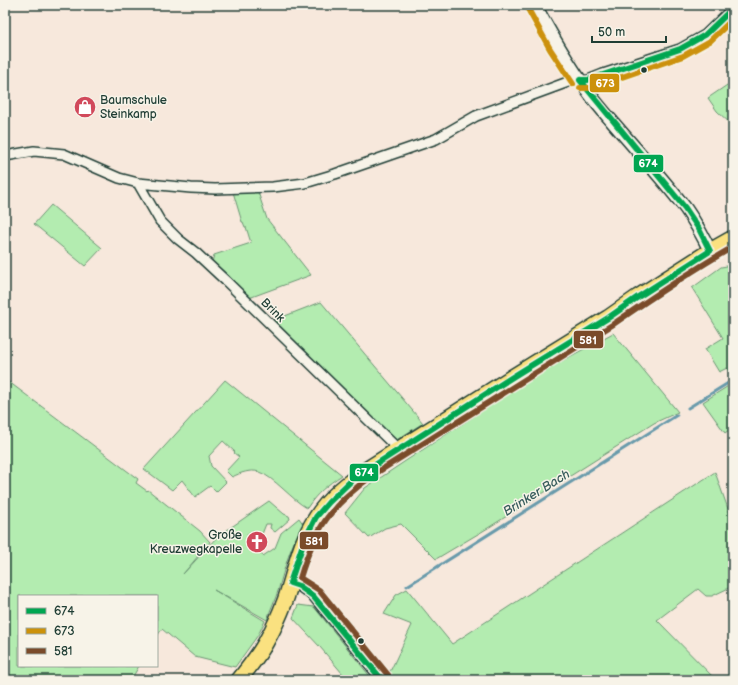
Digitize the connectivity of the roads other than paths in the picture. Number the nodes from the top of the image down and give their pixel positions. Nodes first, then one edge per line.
1 (535, 5) edge
2 (733, 8) edge
3 (580, 80) junction
4 (5, 156) edge
5 (138, 183) junction
6 (733, 238) edge
7 (710, 251) junction
8 (398, 449) junction
9 (290, 583) junction
10 (239, 680) edge
11 (382, 680) edge

1 - 3 street
2 - 3 street
3 - 5 street
3 - 7 street
4 - 5 street
5 - 8 street, Brink
6 - 7 main road
7 - 8 main road
8 - 9 main road
9 - 10 main road
9 - 11 street

